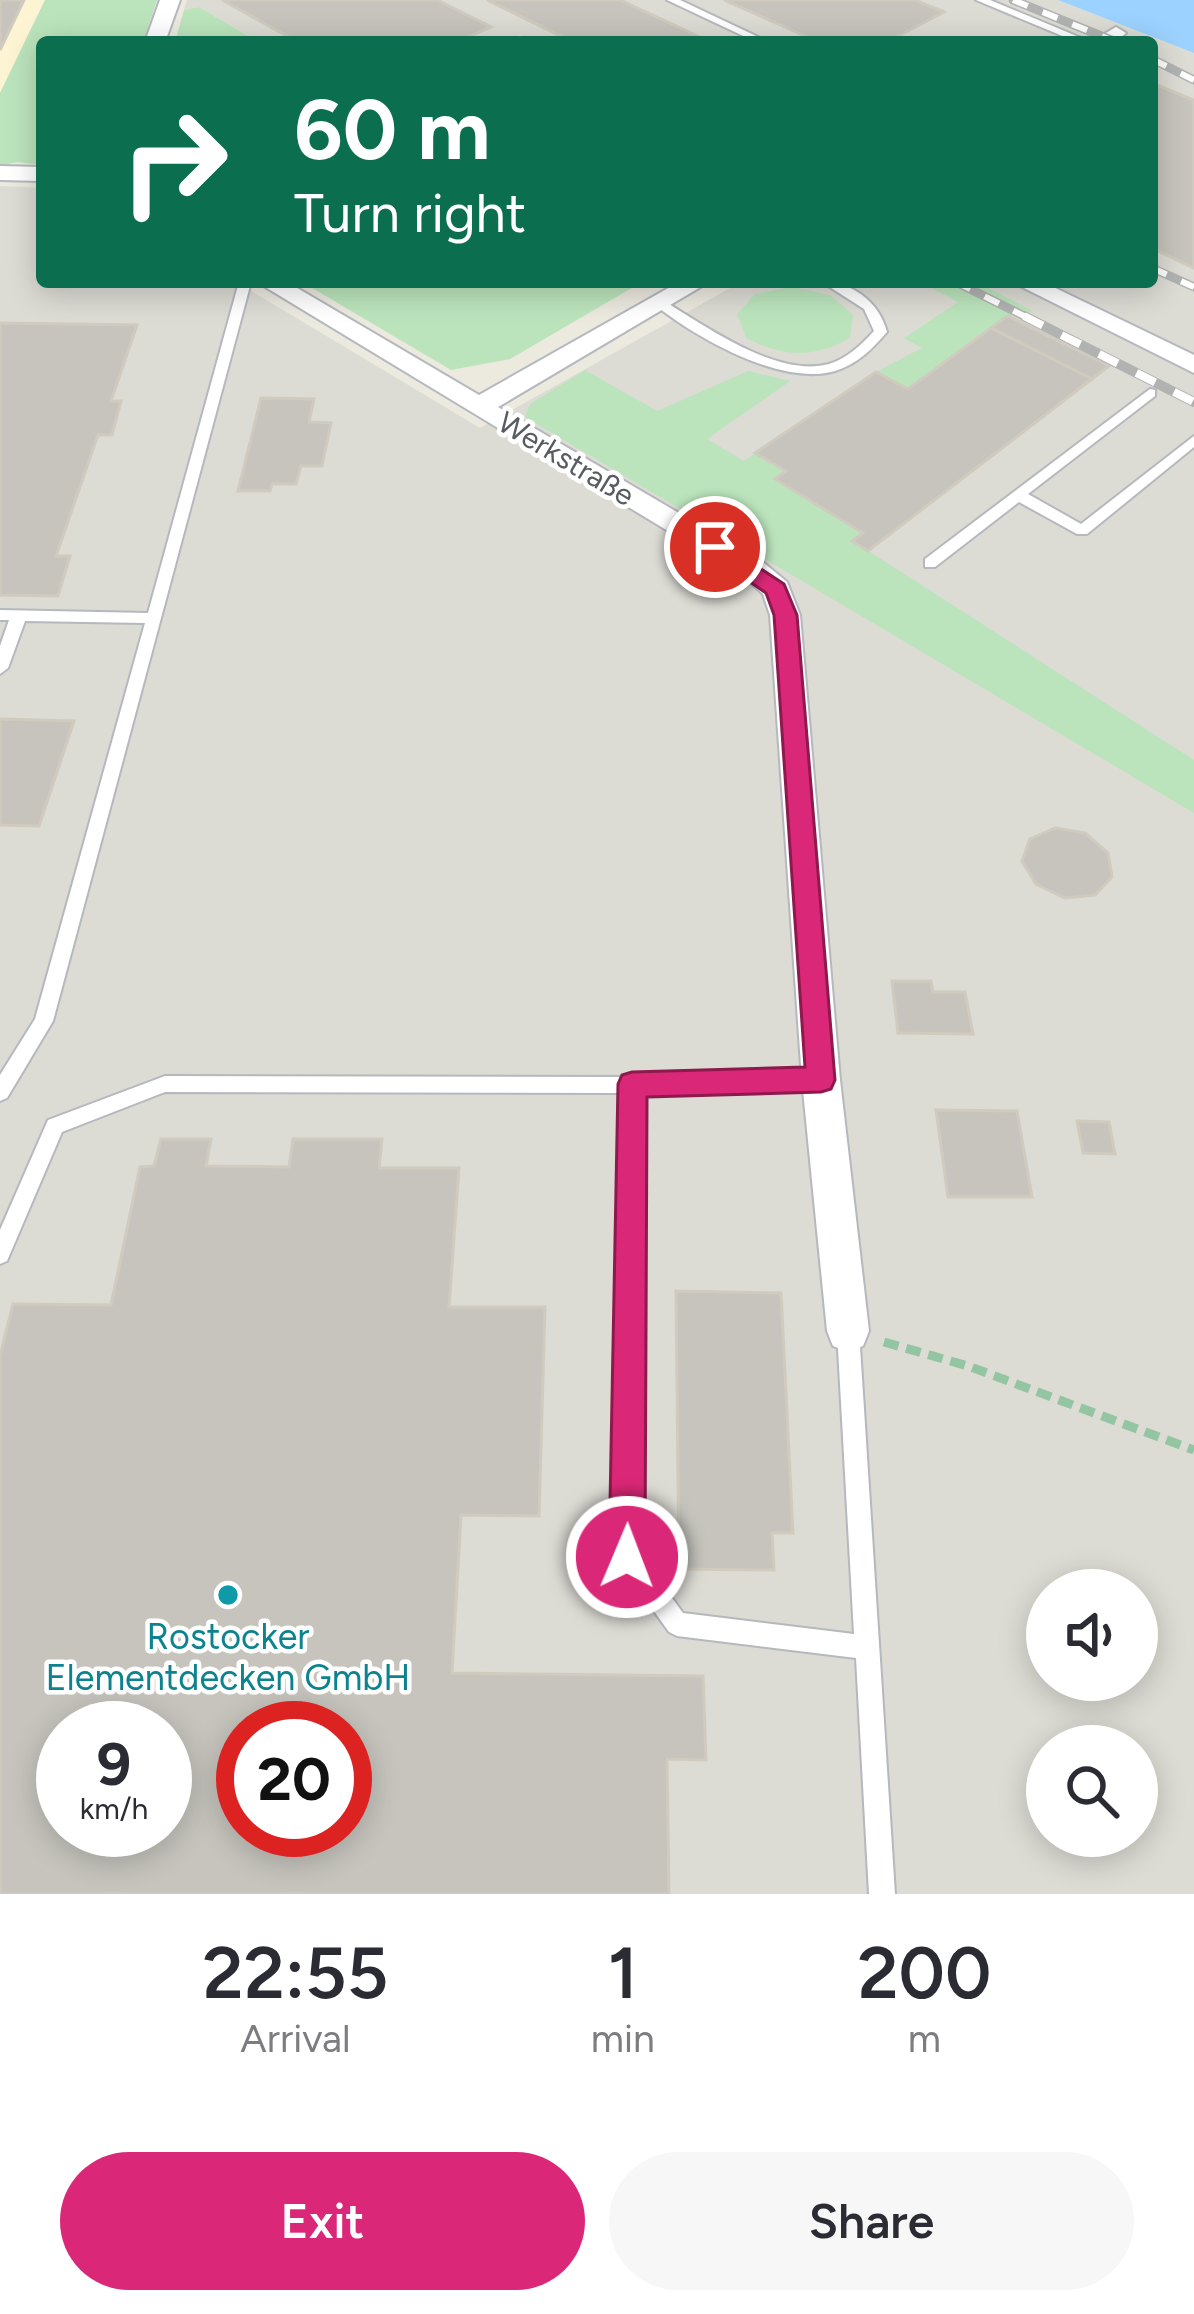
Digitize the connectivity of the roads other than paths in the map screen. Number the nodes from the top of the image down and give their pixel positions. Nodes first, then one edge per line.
1 (170, 0) edge
2 (672, 0) edge
3 (981, 0) edge
4 (157, 36) edge
5 (751, 36) edge
6 (1071, 36) edge
7 (0, 173) edge
8 (36, 174) edge
9 (243, 288) edge
10 (279, 288) edge
11 (687, 288) edge
12 (840, 288) edge
13 (1036, 288) edge
14 (660, 304) junction
15 (1194, 365) edge
16 (1150, 393) dead end
17 (478, 406) junction
18 (1194, 440) edge
19 (1018, 495) junction
20 (929, 563) dead end
21 (0, 615) edge
22 (19, 615) junction
23 (153, 618) junction
24 (0, 668) edge
25 (821, 1080) junction
26 (632, 1084) junction
27 (0, 1092) edge
28 (0, 1254) edge
29 (848, 1331) joint
30 (864, 1647) junction
31 (882, 1894) edge

1 - 4 street
2 - 5 lane
3 - 6 lane
7 - 8 street
9 - 23 lane
10 - 17 street, Werkstraße
11 - 14 street
12 - 14 lane
13 - 15 street
14 - 17 street
16 - 19 lane
17 - 25 street, Werkstraße
18 - 19 lane
19 - 20 lane
21 - 22 lane
22 - 23 lane
22 - 24 lane
23 - 27 lane
25 - 26 lane
25 - 29 street, Werkstraße
26 - 28 lane
26 - 30 lane
29 - 30 lane
30 - 31 lane

